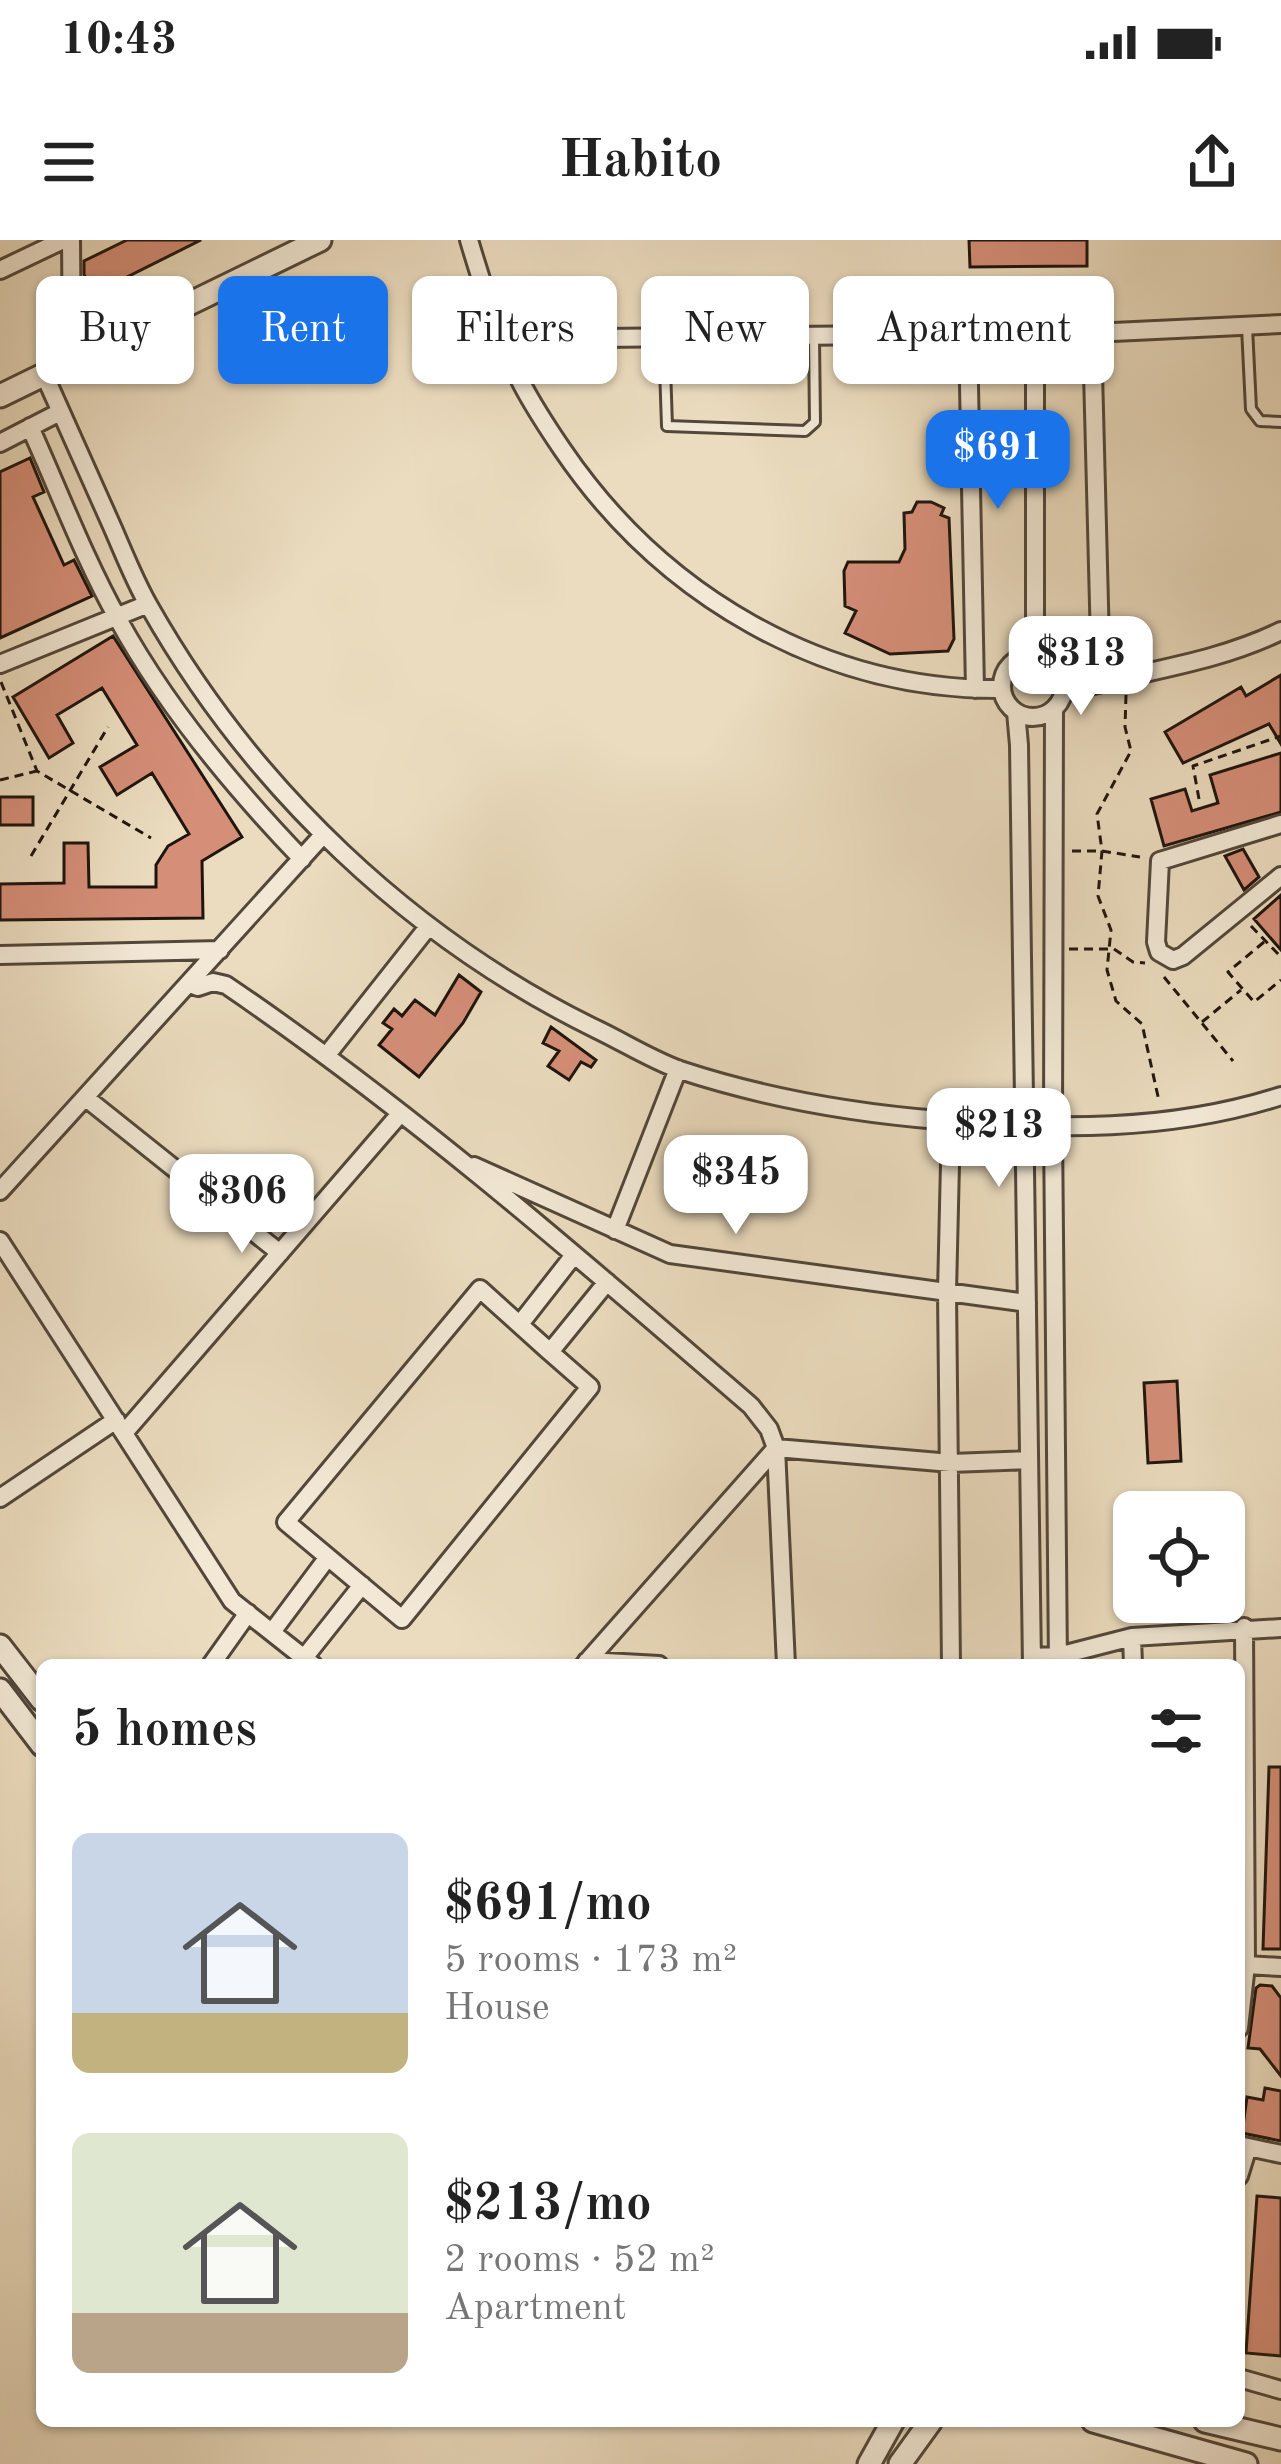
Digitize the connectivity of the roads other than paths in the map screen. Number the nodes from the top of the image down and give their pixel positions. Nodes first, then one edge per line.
1 (67, 240) edge
2 (320, 240) edge
3 (469, 240) edge
4 (0, 270) edge
5 (68, 276) edge
6 (481, 276) edge
7 (194, 301) edge
8 (1281, 324) edge
9 (1247, 325) junction
10 (1114, 332) edge
11 (809, 336) edge
12 (814, 336) junction
13 (833, 336) edge
14 (36, 378) edge
15 (48, 384) edge
16 (522, 384) edge
17 (666, 384) edge
18 (969, 384) edge
19 (1035, 384) edge
20 (1093, 384) edge
21 (0, 396) edge
22 (60, 412) junction
23 (1281, 422) edge
24 (30, 427) junction
25 (0, 443) edge
26 (148, 604) junction
27 (116, 616) junction
28 (1281, 631) edge
29 (1035, 655) junction
30 (0, 664) edge
31 (1101, 682) junction
32 (976, 689) junction
33 (1002, 689) junction
34 (1016, 712) junction
35 (1053, 712) junction
36 (1281, 824) edge
37 (322, 836) junction
38 (302, 860) junction
39 (1281, 877) edge
40 (428, 927) junction
41 (220, 950) junction
42 (0, 955) edge
43 (190, 984) junction
44 (326, 1056) junction
45 (678, 1069) junction
46 (1281, 1096) edge
47 (86, 1098) junction
48 (399, 1114) junction
49 (951, 1121) junction
50 (1026, 1128) junction
51 (1053, 1129) junction
52 (451, 1156) junction
53 (0, 1191) edge
54 (615, 1230) junction
55 (0, 1241) edge
56 (280, 1252) junction
57 (574, 1255) junction
58 (607, 1282) junction
59 (947, 1292) junction
60 (1027, 1303) junction
61 (520, 1324) junction
62 (550, 1352) junction
63 (120, 1426) junction
64 (776, 1448) junction
65 (1028, 1460) junction
66 (951, 1463) junction
67 (0, 1498) edge
68 (328, 1557) junction
69 (362, 1586) junction
70 (248, 1613) junction
71 (1244, 1627) junction
72 (1281, 1628) edge
73 (272, 1632) junction
74 (1132, 1637) junction
75 (0, 1646) edge
76 (215, 1659) edge
77 (306, 1659) edge
78 (310, 1659) edge
79 (589, 1659) edge
80 (787, 1659) edge
81 (950, 1659) edge
82 (1032, 1659) edge
83 (1058, 1659) edge
84 (1061, 1659) edge
85 (1133, 1659) edge
86 (1244, 1659) edge
87 (0, 1690) edge
88 (36, 1692) edge
89 (36, 1737) edge
90 (1245, 1796) edge
91 (1246, 1965) junction
92 (1281, 1967) edge
93 (1245, 1974) edge
94 (1245, 2146) edge
95 (1281, 2154) edge
96 (1245, 2380) edge
97 (1281, 2390) edge
98 (890, 2427) edge
99 (927, 2427) edge
100 (1114, 2427) edge
101 (1230, 2427) edge
102 (1281, 2439) edge
103 (868, 2464) edge
104 (900, 2464) edge
105 (1246, 2464) edge

1 - 4 street
1 - 5 street
2 - 7 street
3 - 6 street
8 - 9 street
9 - 10 street
9 - 23 lane
11 - 12 street
12 - 13 street
12 - 17 lane
14 - 21 street
15 - 22 street
16 - 32 street
18 - 32 street
19 - 29 street
20 - 31 street
22 - 24 street
22 - 26 street
24 - 25 street
24 - 27 street
26 - 27 street
26 - 37 street
27 - 30 street
27 - 38 street
28 - 31 street
29 - 33 street
29 - 35 street
31 - 35 street
32 - 33 street
33 - 34 street
34 - 35 street
34 - 50 street
35 - 51 street
36 - 39 street
37 - 38 street
37 - 40 street
38 - 41 street
40 - 44 street
40 - 45 street
41 - 42 street
41 - 43 street
43 - 44 street
43 - 47 street
44 - 48 street
45 - 49 street
45 - 54 street
46 - 51 street
47 - 53 street
47 - 56 street
48 - 52 street
48 - 56 street
49 - 50 street
49 - 59 street
50 - 51 street
50 - 60 street
51 - 83 street
52 - 54 street
52 - 57 street
54 - 59 street
55 - 63 street
56 - 63 street
57 - 58 street
57 - 61 street
58 - 62 street
58 - 64 street
59 - 60 street
59 - 66 street
60 - 65 street
61 - 62 street
61 - 68 street
62 - 69 street
63 - 67 street
63 - 70 street
64 - 66 street
64 - 79 street
64 - 80 street
65 - 66 street
65 - 82 street
66 - 81 street
68 - 69 street
68 - 73 street
69 - 78 street
70 - 73 street
70 - 76 street
71 - 72 street
71 - 74 street
71 - 86 street
73 - 77 street
74 - 84 street
74 - 85 street
75 - 88 street
87 - 89 street
90 - 91 street
91 - 92 street
91 - 93 street
94 - 95 street
96 - 97 street
98 - 103 street
99 - 104 street
100 - 105 street
101 - 102 street

